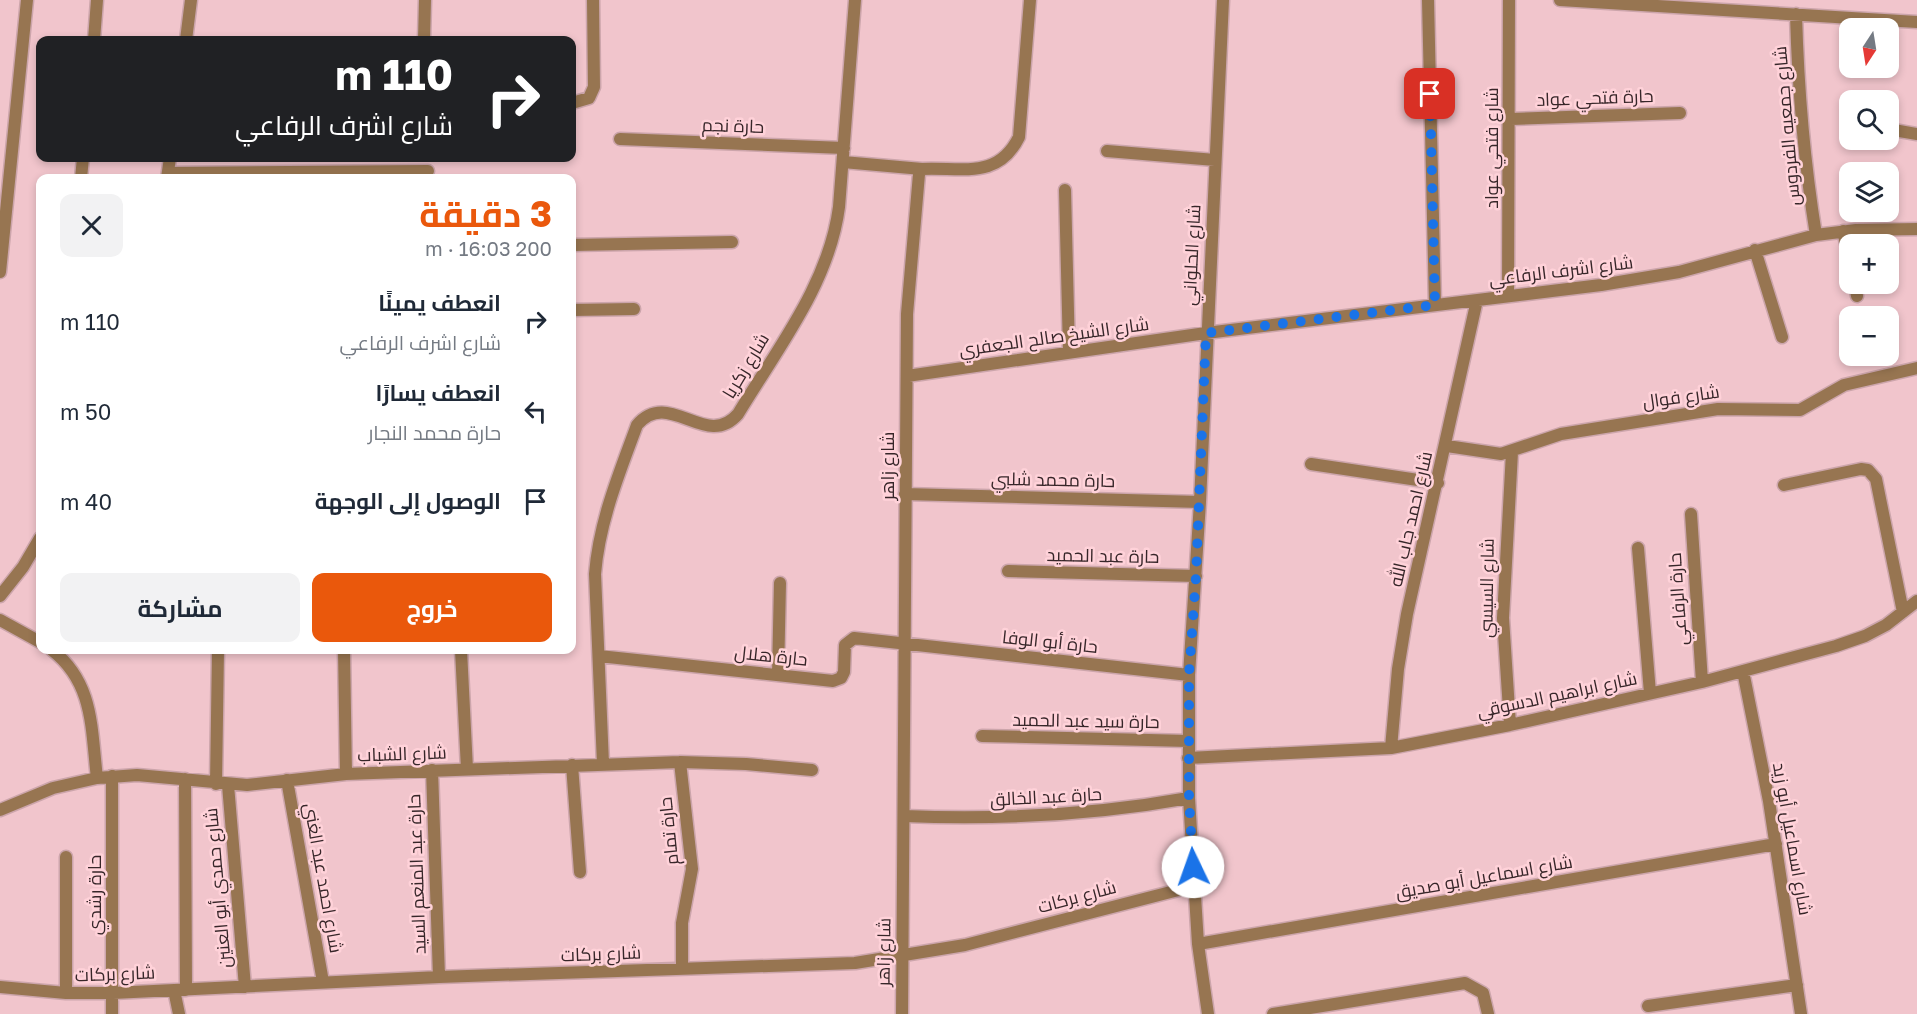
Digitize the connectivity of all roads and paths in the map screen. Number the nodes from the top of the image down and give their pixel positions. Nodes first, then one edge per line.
1 (27, 0) edge
2 (97, 0) edge
3 (191, 0) edge
4 (425, 0) edge
5 (593, 0) edge
6 (855, 0) edge
7 (1030, 0) edge
8 (1222, 0) edge
9 (1428, 0) edge
10 (1509, 0) edge
11 (1560, 0) edge
12 (1796, 14) junction
13 (1917, 22) edge
14 (94, 36) edge
15 (186, 36) edge
16 (424, 36) edge
17 (576, 102) edge
18 (1680, 113) dead end
19 (1511, 119) junction
20 (1899, 131) edge
21 (1917, 134) edge
22 (620, 139) dead end
23 (844, 148) junction
24 (1107, 152) dead end
25 (1215, 160) junction
26 (843, 162) junction
27 (922, 169) junction
28 (1065, 190) dead end
29 (1917, 229) edge
30 (1843, 231) junction
31 (1844, 234) edge
32 (1816, 235) junction
33 (732, 242) dead end
34 (576, 245) edge
35 (1755, 250) junction
36 (0, 272) edge
37 (1508, 296) junction
38 (1476, 300) junction
39 (1435, 305) junction
40 (634, 309) dead end
41 (576, 310) edge
42 (1206, 333) junction
43 (1782, 338) dead end
44 (1069, 352) junction
45 (1917, 369) edge
46 (907, 376) junction
47 (1447, 446) junction
48 (1512, 452) junction
49 (1311, 464) dead end
50 (1438, 483) junction
51 (1784, 485) dead end
52 (905, 495) junction
53 (1200, 502) junction
54 (1691, 514) dead end
55 (36, 545) edge
56 (1638, 549) dead end
57 (1008, 572) dead end
58 (1196, 576) junction
59 (780, 583) dead end
60 (0, 596) edge
61 (1917, 601) edge
62 (1903, 612) junction
63 (0, 620) edge
64 (36, 640) edge
65 (907, 644) junction
66 (57, 654) edge
67 (218, 654) edge
68 (344, 654) edge
69 (461, 654) edge
70 (598, 656) junction
71 (1743, 671) junction
72 (778, 675) junction
73 (1189, 675) junction
74 (1702, 682) junction
75 (1650, 693) junction
76 (1510, 725) junction
77 (982, 736) dead end
78 (1189, 741) junction
79 (1391, 748) junction
80 (1188, 758) junction
81 (680, 762) junction
82 (603, 764) junction
83 (572, 765) junction
84 (467, 769) junction
85 (432, 770) junction
86 (812, 770) dead end
87 (346, 774) junction
88 (112, 776) junction
89 (97, 778) junction
90 (185, 779) junction
91 (287, 780) junction
92 (222, 784) junction
93 (1189, 798) junction
94 (0, 810) edge
95 (904, 816) junction
96 (1776, 844) junction
97 (66, 857) dead end
98 (580, 872) dead end
99 (1194, 886) junction
100 (1198, 944) junction
101 (902, 957) junction
102 (682, 969) junction
103 (439, 977) junction
104 (323, 982) junction
105 (1797, 985) junction
106 (0, 987) edge
107 (244, 987) junction
108 (180, 990) junction
109 (66, 993) junction
110 (113, 993) junction
111 (1648, 1006) dead end
112 (112, 1014) edge
113 (179, 1014) edge
114 (902, 1014) edge
115 (1208, 1014) edge
116 (1273, 1014) edge
117 (1488, 1014) edge
118 (1801, 1014) edge

1 - 36 street
2 - 14 street
3 - 15 street
4 - 16 street
5 - 17 street
6 - 23 street, شارع زكريا
7 - 27 street
8 - 25 street, شارع الحلواني
9 - 39 street
10 - 19 street, شارع فتحي عواد
11 - 12 street
12 - 13 street
12 - 32 street, شارع جمعيه الفردوس
18 - 19 street, حارة فتحي عواد
19 - 37 street, شارع فتحي عواد
20 - 21 street
22 - 23 street, حارة نجم
23 - 26 street, شارع زكريا
24 - 25 street
25 - 42 street, شارع الحلواني
26 - 27 street
26 - 70 street, شارع زكريا
27 - 46 street, شارع زاهر
28 - 44 street
29 - 30 street, شارع اشرف الرفاعي
30 - 31 street
30 - 32 street, شارع اشرف الرفاعي
32 - 35 street, شارع اشرف الرفاعي
33 - 34 street
35 - 37 street, شارع اشرف الرفاعي
35 - 43 street
37 - 38 street, شارع اشرف الرفاعي
38 - 39 street, شارع اشرف الرفاعي
38 - 47 street, شارع احمد جاب الله
39 - 42 street, شارع اشرف الرفاعي
40 - 41 street
42 - 44 street, شارع الشيخ صالح الجعفري
42 - 53 street, شارع الحلواني
44 - 46 street, شارع الشيخ صالح الجعفري
45 - 48 street, شارع فوال
46 - 52 street, شارع زاهر
47 - 48 street, شارع فوال
47 - 50 street, شارع احمد جاب الله
48 - 76 street, شارع السيسي
49 - 50 street
50 - 79 street, شارع احمد جاب الله
51 - 62 street
52 - 53 street, حارة محمد شلبي
52 - 65 street, شارع زاهر
53 - 58 street, شارع الحلواني
54 - 74 street, حارة الرفاعي
55 - 60 street
56 - 75 street
57 - 58 street, حارة عبد الحميد
58 - 73 street, شارع الحلواني
59 - 72 street
61 - 62 street, شارع ابراهيم الدسوقي
62 - 71 street, شارع ابراهيم الدسوقي
63 - 64 street
65 - 72 street, حارة هلال
65 - 73 street, حارة أبو الوفا
65 - 95 street, شارع زاهر
66 - 89 street
67 - 92 street, شارع حمدي أبو العنين
68 - 87 street
69 - 84 street
70 - 72 street, حارة هلال
70 - 82 street, شارع زكريا
71 - 74 street, شارع ابراهيم الدسوقي
71 - 96 street, شارع اسماعيل أبو زيد
73 - 78 street, شارع الحلواني
74 - 75 street, شارع ابراهيم الدسوقي
75 - 76 street, شارع ابراهيم الدسوقي
76 - 79 street, شارع ابراهيم الدسوقي
77 - 78 street, حارة سيد عبد الحميد
78 - 80 street, شارع الحلواني
79 - 80 street, شارع ابراهيم الدسوقي
80 - 93 street, شارع الحلواني
81 - 82 street, شارع الشباب
81 - 86 street, شارع الشباب
81 - 102 street, حارة تمام
82 - 83 street, شارع الشباب
83 - 84 street, شارع الشباب
83 - 98 street
84 - 85 street, شارع الشباب
85 - 87 street, شارع الشباب
85 - 103 street, حارة عبد المنعم السيد
87 - 91 street, شارع الشباب
88 - 89 street, شارع الشباب
88 - 90 street, شارع الشباب
88 - 110 street, حارة رشدي
89 - 94 street, شارع الشباب
90 - 92 street, شارع الشباب
90 - 108 street
91 - 92 street, شارع الشباب
91 - 104 street, شارع احمد عبد الغني
92 - 107 street, شارع حمدي أبو العنين
93 - 95 street, حارة عبد الخالق
93 - 99 street, شارع الحلواني
95 - 101 street, شارع زاهر
96 - 100 street, شارع اسماعيل أبو صديق
96 - 105 street, شارع اسماعيل أبو زيد
97 - 109 street
99 - 100 street, شارع الحلواني
99 - 101 street, شارع بركات
100 - 115 street, شارع الحلواني
101 - 102 street, شارع بركات
101 - 114 street, شارع زاهر
102 - 103 street, شارع بركات
103 - 104 street, شارع بركات
104 - 107 street, شارع بركات
105 - 111 street
105 - 118 street, شارع اسماعيل أبو زيد
106 - 109 street, شارع بركات
107 - 108 street, شارع بركات
108 - 110 street, شارع بركات
108 - 113 street
109 - 110 street, شارع بركات
110 - 112 street, حارة رشدي
116 - 117 street

